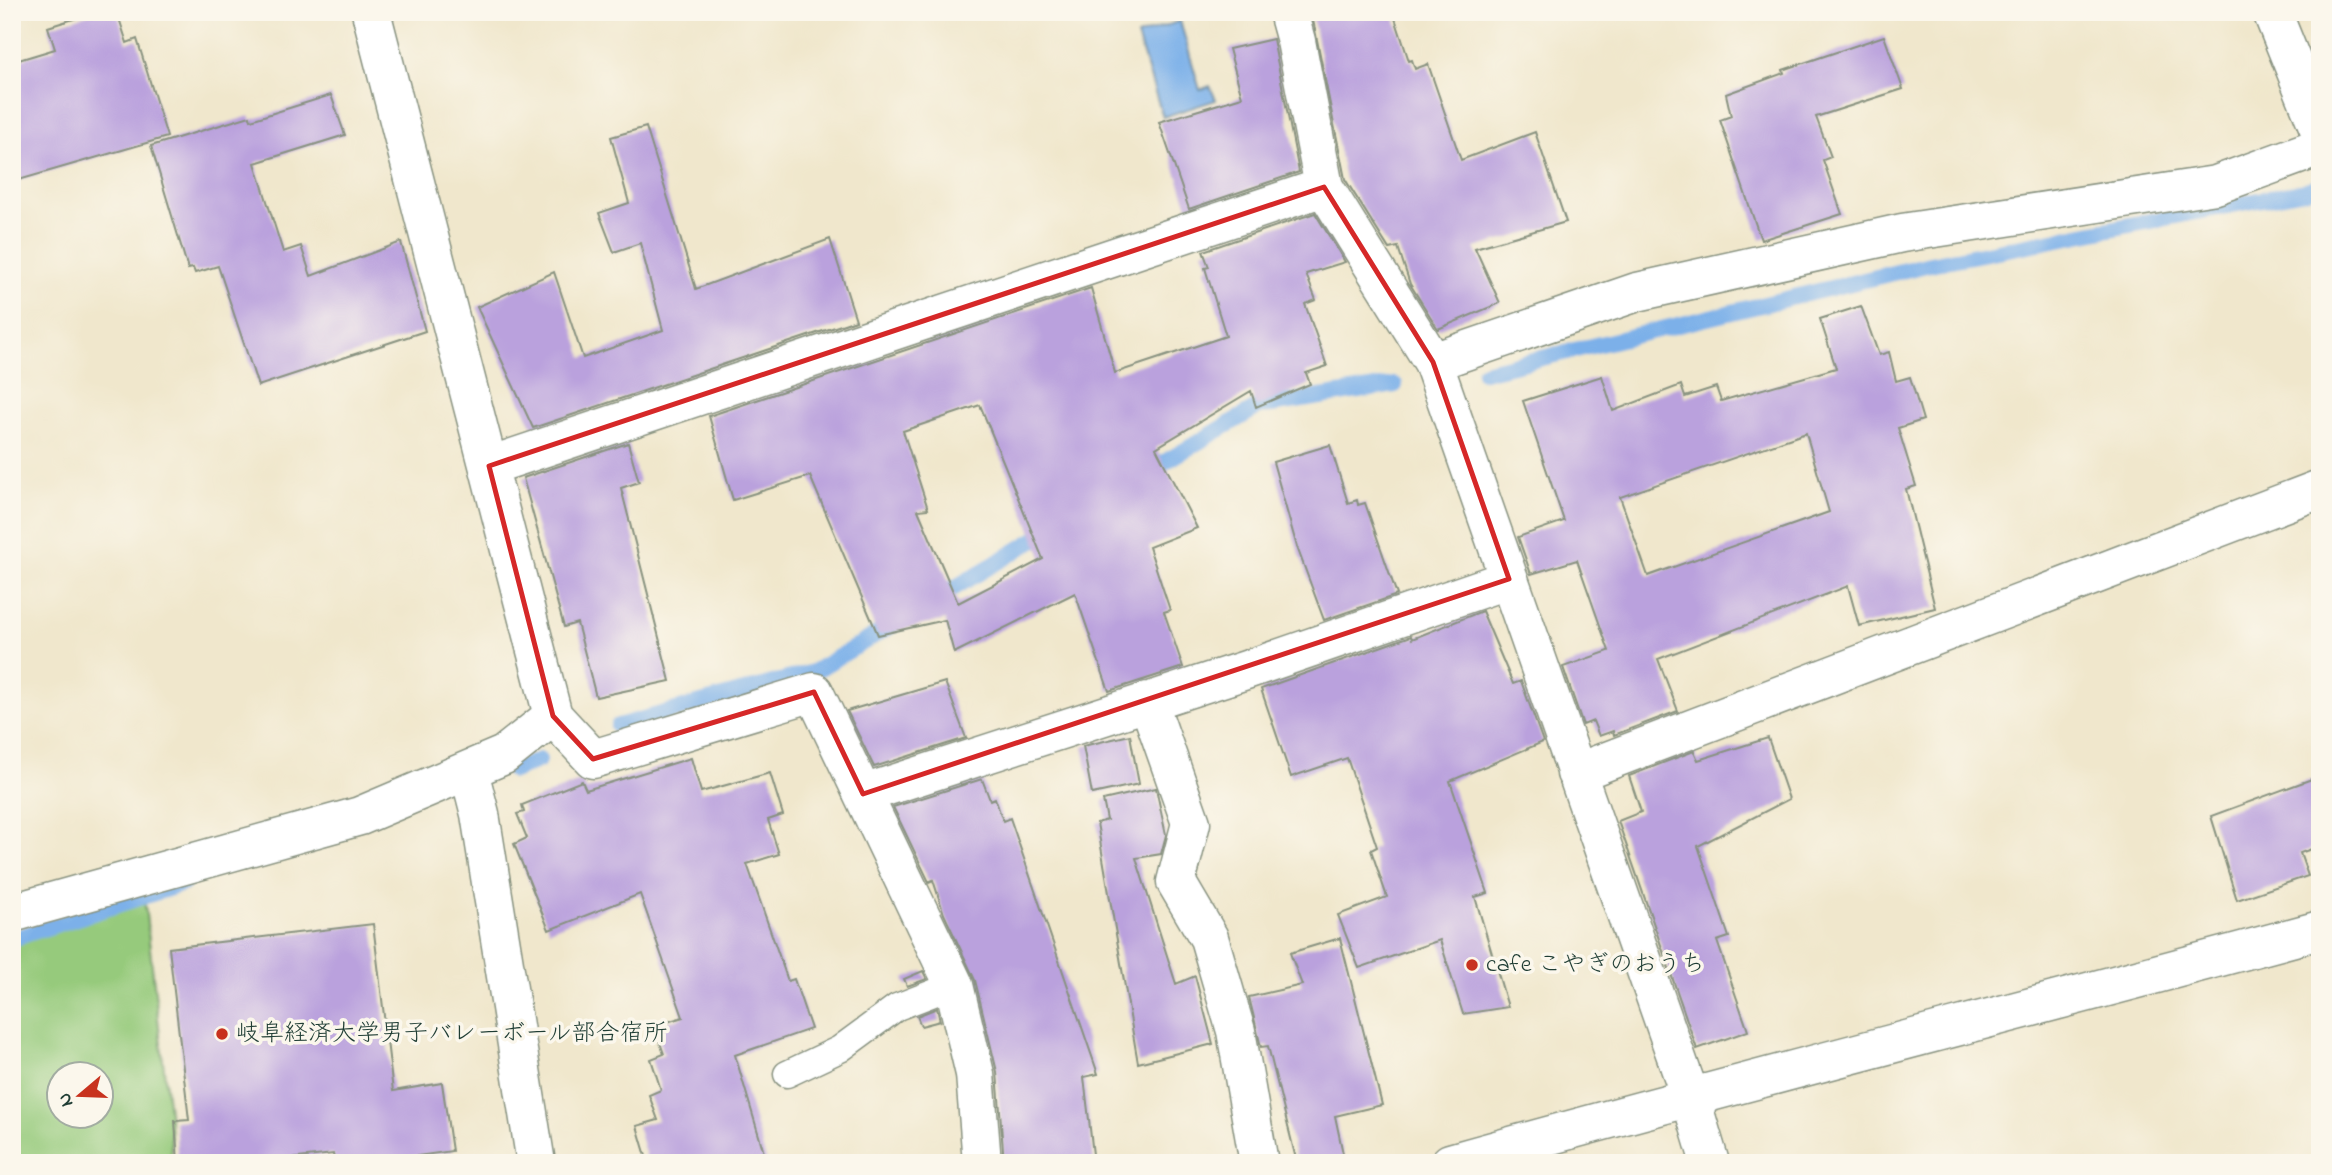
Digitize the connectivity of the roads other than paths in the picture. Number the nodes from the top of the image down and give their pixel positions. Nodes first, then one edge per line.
1 (371, 12) edge
2 (1288, 12) edge
3 (2272, 12) edge
4 (2320, 131) edge
5 (2320, 147) edge
6 (1324, 187) junction
7 (1433, 362) junction
8 (489, 466) junction
9 (2320, 489) edge
10 (1509, 579) junction
11 (1148, 701) junction
12 (553, 716) junction
13 (469, 771) junction
14 (1576, 773) junction
15 (863, 794) junction
16 (12, 913) edge
17 (2320, 930) edge
18 (954, 985) junction
19 (788, 1074) dead end
20 (1690, 1096) junction
21 (536, 1163) edge
22 (982, 1163) edge
23 (1259, 1163) edge
24 (1450, 1163) edge
25 (1710, 1163) edge

1 - 8 street
2 - 6 street
3 - 4 street
5 - 7 street
6 - 7 street
6 - 8 street
7 - 10 street
8 - 12 street
9 - 14 street
10 - 11 street
10 - 14 street
11 - 15 street
11 - 23 street
12 - 13 street
12 - 15 street
13 - 16 street
13 - 21 street
14 - 20 street
15 - 18 street
17 - 20 street
18 - 19 lane
18 - 22 street
20 - 24 street
20 - 25 street

